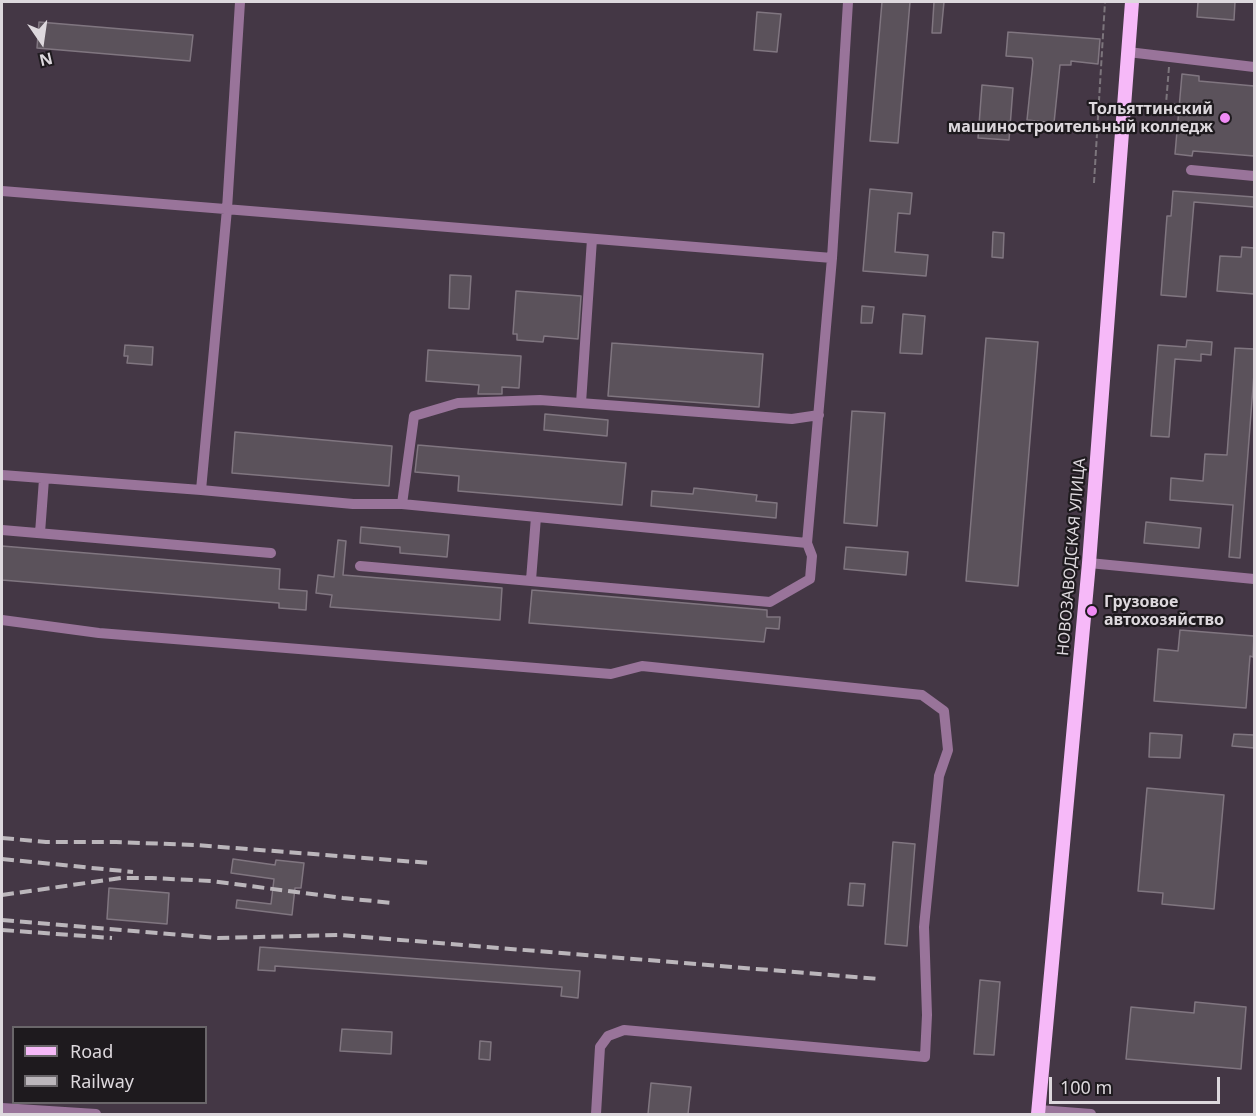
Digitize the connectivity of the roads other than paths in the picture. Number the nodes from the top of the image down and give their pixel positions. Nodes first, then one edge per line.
1 (240, 2) edge
2 (848, 2) edge
3 (1132, 2) edge
4 (1128, 52) junction
5 (1254, 67) edge
6 (1191, 170) dead end
7 (1254, 176) edge
8 (2, 191) edge
9 (227, 210) junction
10 (592, 239) junction
11 (832, 258) junction
12 (581, 403) junction
13 (819, 415) junction
14 (2, 475) edge
15 (44, 479) junction
16 (201, 490) junction
17 (402, 504) junction
18 (536, 517) junction
19 (2, 530) edge
20 (40, 533) junction
21 (807, 543) junction
22 (271, 553) dead end
23 (1089, 562) junction
24 (360, 566) dead end
25 (1254, 579) edge
26 (531, 580) junction
27 (2, 620) edge
28 (2, 1108) edge
29 (1039, 1112) edge
30 (96, 1114) edge
31 (596, 1114) edge
32 (1091, 1114) edge

1 - 9 street
2 - 11 street
3 - 4 main road, НОВОЗАВОДСКАЯ УЛИЦА
4 - 5 street
4 - 23 main road, НОВОЗАВОДСКАЯ УЛИЦА
6 - 7 street
8 - 9 street
9 - 10 street
9 - 16 street
10 - 11 street
10 - 12 street
11 - 13 street
12 - 13 street
12 - 17 street
13 - 21 street
14 - 15 street
15 - 16 street
15 - 20 street
16 - 17 street
17 - 18 street
18 - 21 street
18 - 26 street
19 - 20 street
20 - 22 street
21 - 26 street
23 - 25 street
23 - 29 main road, НОВОЗАВОДСКАЯ УЛИЦА
24 - 26 street
27 - 31 street
28 - 30 street
29 - 32 street

